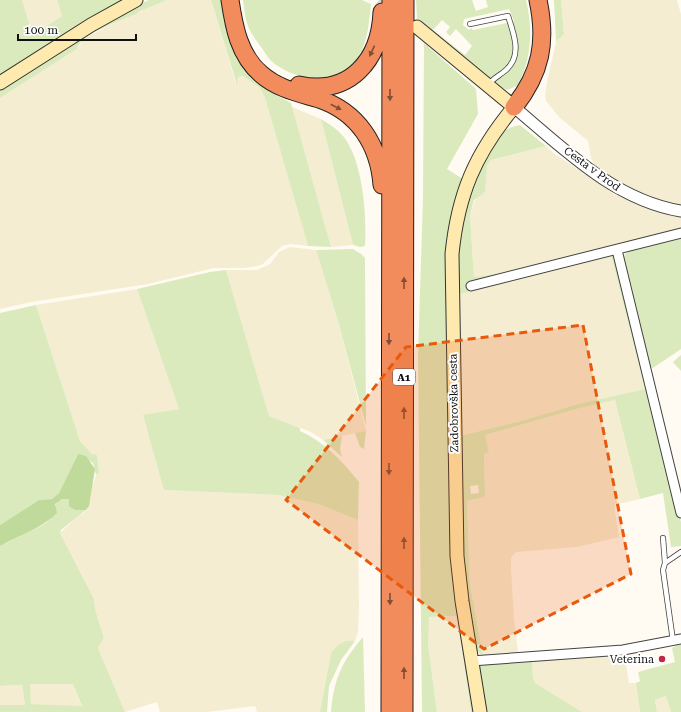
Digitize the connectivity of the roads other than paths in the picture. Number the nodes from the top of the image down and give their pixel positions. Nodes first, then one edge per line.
1 (136, 0) edge
2 (230, 0) edge
3 (238, 0) edge
4 (382, 0) edge
5 (390, 0) edge
6 (405, 0) edge
7 (413, 0) edge
8 (529, 0) edge
9 (538, 0) edge
10 (470, 24) dead end
11 (416, 27) dead end
12 (405, 42) junction
13 (0, 83) edge
14 (488, 85) junction
15 (514, 107) junction
16 (681, 211) edge
17 (681, 233) edge
18 (390, 244) junction
19 (617, 250) junction
20 (471, 286) dead end
21 (681, 513) edge
22 (663, 538) dead end
23 (681, 552) edge
24 (665, 563) junction
25 (677, 640) edge
26 (472, 661) junction
27 (390, 712) edge
28 (404, 712) edge
29 (480, 712) edge

1 - 13 main road
2 -> 18 highway
4 -> 3 highway
5 -> 18 highway, A1
6 - 12 highway, A1
7 - 12 highway
8 - 15 highway
9 - 15 highway
10 - 14 lane
11 - 14 main road
28 -> 12 highway, A1
14 - 15 main road
15 - 16 street, Cesta v Prod
15 - 26 main road, Zadobrovška cesta
17 - 19 street
18 -> 27 highway, A1
19 - 20 street
19 - 21 street
22 - 24 lane
23 - 24 lane
24 - 25 lane
25 - 26 street
26 - 29 main road, Zadobrovška cesta

